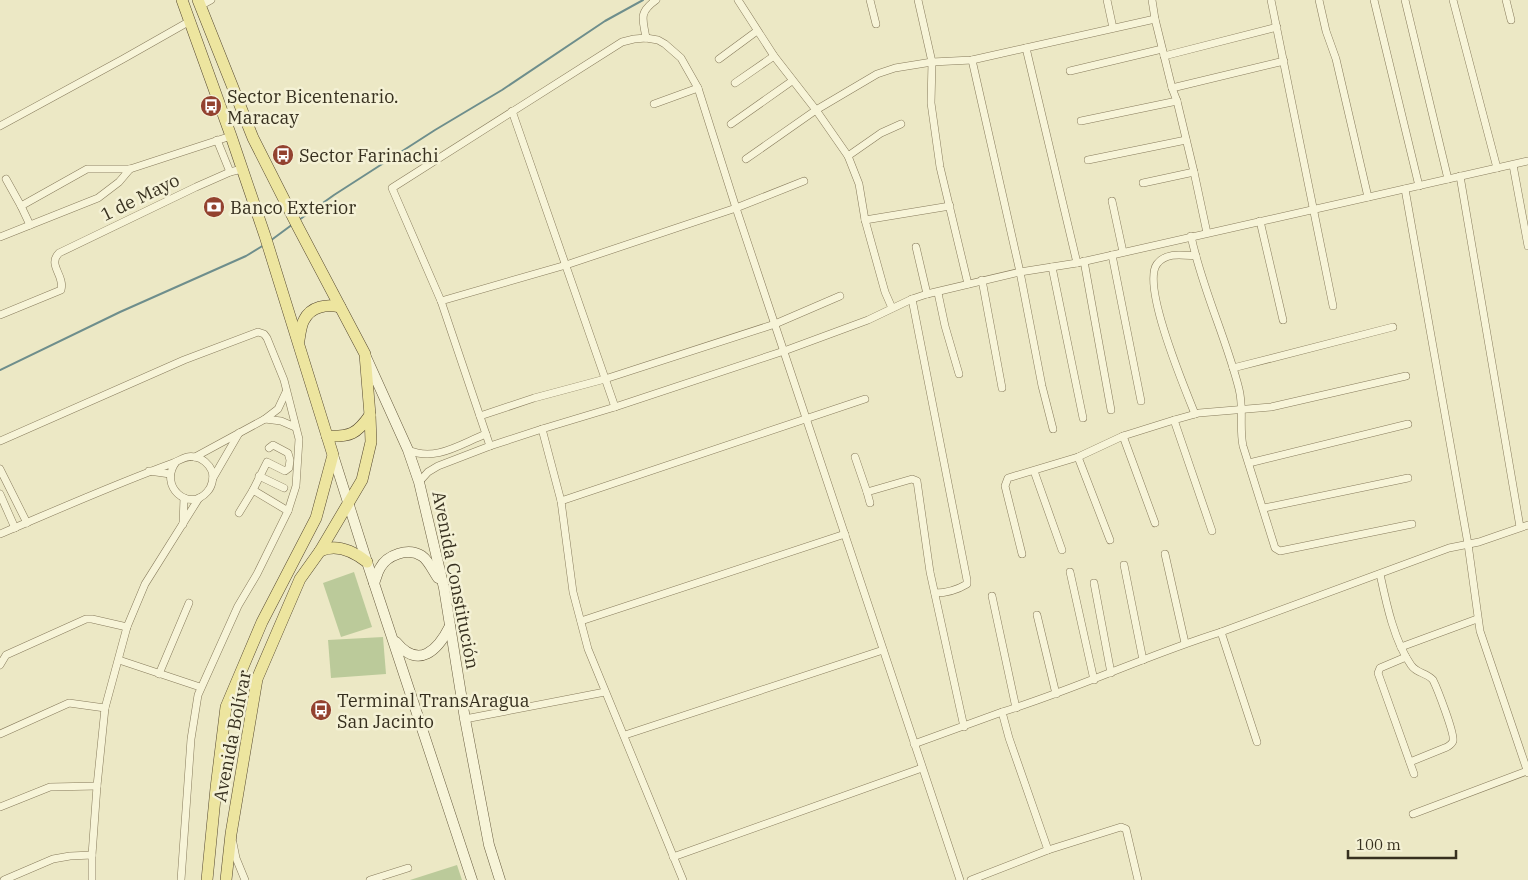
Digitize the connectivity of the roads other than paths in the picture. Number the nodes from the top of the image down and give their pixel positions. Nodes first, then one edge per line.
1 (182, 0) edge
2 (211, 0) edge
3 (656, 0) edge
4 (738, 0) edge
5 (870, 0) edge
6 (918, 0) edge
7 (1107, 0) edge
8 (1152, 0) edge
9 (1271, 0) edge
10 (1319, 0) edge
11 (1374, 0) edge
12 (1406, 0) edge
13 (1453, 0) edge
14 (1506, 0) edge
15 (199, 3) edge
16 (1155, 19) junction
17 (1511, 20) dead end
18 (190, 21) junction
19 (876, 24) dead end
20 (1277, 26) junction
21 (1112, 28) junction
22 (757, 31) junction
23 (646, 38) junction
24 (1026, 48) junction
25 (1163, 52) junction
26 (774, 56) junction
27 (719, 59) dead end
28 (972, 60) junction
29 (932, 62) junction
30 (1284, 62) junction
31 (1070, 71) dead end
32 (792, 81) junction
33 (735, 83) dead end
34 (698, 88) junction
35 (1172, 88) junction
36 (1177, 102) junction
37 (654, 104) dead end
38 (816, 110) junction
39 (512, 111) junction
40 (1080, 121) dead end
41 (731, 124) dead end
42 (901, 124) dead end
43 (0, 126) edge
44 (231, 136) junction
45 (218, 140) junction
46 (1186, 140) junction
47 (848, 156) junction
48 (746, 159) dead end
49 (1088, 160) dead end
50 (1528, 161) edge
51 (1513, 164) junction
52 (1497, 168) junction
53 (130, 169) junction
54 (242, 169) junction
55 (230, 172) junction
56 (1194, 172) junction
57 (1460, 176) junction
58 (6, 178) dead end
59 (1448, 179) junction
60 (804, 181) dead end
61 (1143, 183) dead end
62 (1419, 186) junction
63 (1405, 189) junction
64 (1368, 197) junction
65 (1112, 201) dead end
66 (21, 206) junction
67 (950, 206) junction
68 (736, 208) junction
69 (1314, 209) junction
70 (865, 220) junction
71 (1260, 221) junction
72 (30, 225) junction
73 (1207, 233) junction
74 (1191, 236) junction
75 (0, 237) edge
76 (1528, 246) edge
77 (916, 247) dead end
78 (1123, 252) junction
79 (1112, 255) junction
80 (1196, 256) junction
81 (1080, 262) junction
82 (566, 265) junction
83 (1052, 266) junction
84 (1020, 272) junction
85 (982, 280) junction
86 (968, 284) junction
87 (938, 293) junction
88 (927, 294) junction
89 (840, 296) dead end
90 (912, 299) junction
91 (441, 301) junction
92 (1333, 306) dead end
93 (340, 307) junction
94 (892, 308) junction
95 (0, 315) edge
96 (1283, 320) dead end
97 (774, 324) junction
98 (1393, 327) dead end
99 (299, 343) junction
100 (784, 351) junction
101 (365, 354) junction
102 (1233, 368) junction
103 (959, 374) dead end
104 (1406, 376) dead end
105 (605, 379) junction
106 (1002, 388) dead end
107 (286, 392) junction
108 (865, 399) dead end
109 (1141, 402) dead end
110 (614, 407) junction
111 (1111, 410) dead end
112 (1241, 410) junction
113 (1195, 414) junction
114 (370, 415) junction
115 (480, 416) junction
116 (1083, 418) dead end
117 (265, 419) junction
118 (806, 420) junction
119 (1174, 420) junction
120 (1408, 424) dead end
121 (295, 427) junction
122 (542, 429) junction
123 (1053, 429) dead end
124 (239, 433) junction
125 (486, 434) junction
126 (327, 436) junction
127 (1123, 436) junction
128 (476, 438) junction
129 (0, 441) edge
130 (490, 446) junction
131 (268, 448) dead end
132 (408, 450) junction
133 (482, 450) junction
134 (333, 455) junction
135 (195, 457) junction
136 (855, 457) dead end
137 (1078, 457) junction
138 (176, 462) junction
139 (1249, 463) junction
140 (0, 469) edge
141 (149, 471) junction
142 (1034, 471) junction
143 (170, 474) junction
144 (259, 476) junction
145 (1408, 478) dead end
146 (213, 479) junction
147 (419, 482) junction
148 (284, 488) dead end
149 (252, 490) junction
150 (867, 492) junction
151 (0, 494) edge
152 (184, 498) junction
153 (198, 498) junction
154 (561, 500) junction
155 (348, 502) junction
156 (870, 503) dead end
157 (1264, 508) junction
158 (288, 511) junction
159 (239, 513) dead end
160 (27, 523) junction
161 (1154, 523) dead end
162 (1412, 524) dead end
163 (184, 525) junction
164 (1528, 525) edge
165 (1520, 527) junction
166 (15, 528) junction
167 (1212, 531) dead end
168 (0, 534) edge
169 (845, 534) junction
170 (1110, 540) dead end
171 (1468, 544) junction
172 (1062, 550) dead end
173 (320, 551) junction
174 (1022, 554) dead end
175 (1165, 554) dead end
176 (367, 562) junction
177 (1124, 565) dead end
178 (1070, 572) dead end
179 (1380, 574) junction
180 (374, 583) junction
181 (1094, 583) dead end
182 (444, 588) junction
183 (935, 593) junction
184 (992, 596) dead end
185 (189, 603) dead end
186 (1037, 615) dead end
187 (1477, 620) junction
188 (581, 621) junction
189 (450, 626) junction
190 (126, 627) junction
191 (1221, 632) junction
192 (392, 638) junction
193 (1185, 643) junction
194 (1401, 647) junction
195 (883, 650) junction
196 (1406, 657) junction
197 (118, 660) junction
198 (1143, 660) junction
199 (0, 665) edge
200 (1111, 673) junction
201 (159, 674) junction
202 (1094, 680) junction
203 (200, 687) junction
204 (605, 692) junction
205 (1056, 694) junction
206 (105, 708) junction
207 (1016, 708) junction
208 (1002, 712) junction
209 (465, 719) junction
210 (964, 727) junction
211 (0, 734) edge
212 (625, 735) junction
213 (1256, 742) dead end
214 (914, 744) junction
215 (1410, 762) junction
216 (922, 768) junction
217 (1527, 768) edge
218 (1414, 774) dead end
219 (97, 786) junction
220 (0, 807) edge
221 (1413, 814) dead end
222 (231, 834) junction
223 (1048, 850) junction
224 (92, 855) junction
225 (673, 858) junction
226 (408, 868) dead end
227 (4, 880) edge
228 (92, 880) edge
229 (181, 880) edge
230 (207, 880) edge
231 (226, 880) edge
232 (245, 880) edge
233 (370, 880) edge
234 (472, 880) edge
235 (500, 880) edge
236 (683, 880) edge
237 (960, 880) edge
238 (971, 880) edge
239 (1138, 880) edge

1 - 18 main road
2 - 15 street
3 - 23 street
4 - 22 street
5 - 19 street
6 - 29 street
7 - 21 street
8 - 16 street
9 - 20 street
10 - 64 street
11 - 62 street
12 - 59 street
13 - 52 street
14 - 17 street
15 - 93 main road
16 - 21 street
16 - 25 street
18 - 43 street
18 - 44 main road
20 - 25 street
20 - 30 street
21 - 24 street
22 - 26 street
22 - 27 street
23 - 34 street
23 - 39 street
24 - 28 street
24 - 81 street
25 - 31 street
25 - 35 street
26 - 32 street
26 - 33 street
28 - 29 street
28 - 84 street
29 - 38 street
29 - 67 street
30 - 35 street
30 - 69 street
32 - 38 street
32 - 41 street
34 - 37 street
34 - 68 street
35 - 36 street
36 - 40 street
36 - 46 street
38 - 47 street
38 - 48 street
39 - 82 street
39 - 91 street
42 - 47 street
44 - 45 street
44 - 54 main road
45 - 53 street
45 - 55 street
46 - 49 street
46 - 56 street
47 - 70 street
50 - 51 street
51 - 52 street
51 - 76 street
52 - 57 street
53 - 66 street
53 - 72 street
54 - 55 street, 1 de Mayo
54 - 99 main road
55 - 95 street, 1 de Mayo
56 - 61 street
56 - 73 street
57 - 59 street
57 - 165 street
58 - 66 street
59 - 62 street
60 - 68 street
62 - 63 street
63 - 64 street
63 - 171 street
64 - 69 street
65 - 78 street
66 - 72 street
67 - 70 street
67 - 86 street
68 - 82 street
68 - 97 street
69 - 71 street
69 - 92 street
70 - 94 street
71 - 73 street
71 - 96 street
72 - 75 street
73 - 74 street
74 - 78 street
74 - 80 street
77 - 88 street
78 - 79 street
79 - 81 street
79 - 109 street
80 - 102 street
80 - 113 street
81 - 83 street
81 - 111 street
82 - 91 street
82 - 105 street
83 - 84 street
83 - 116 street
84 - 85 street
84 - 123 street
85 - 86 street
85 - 106 street
86 - 87 street
87 - 88 street
87 - 103 street
88 - 90 street
89 - 97 street
90 - 94 street
90 - 183 street
91 - 115 street
93 - 99 main road
93 - 101 main road
94 - 100 street
97 - 100 street
97 - 105 street
98 - 102 street
99 - 126 main road
100 - 110 street
100 - 118 street
101 - 114 main road, Avenida Bolívar
101 - 132 street, Avenida Constitución
102 - 112 street
104 - 112 street
105 - 110 street
105 - 115 street
107 - 117 street
107 - 121 street
107 - 129 street
108 - 118 street
110 - 122 street
112 - 113 street
112 - 139 street
113 - 119 street
114 - 126 main road
114 - 155 main road, Avenida Bolívar
115 - 125 street
117 - 121 street
117 - 124 street
118 - 154 street
118 - 169 street
119 - 127 street
119 - 167 street
120 - 139 street
121 - 158 street
122 - 130 street
122 - 154 street
124 - 135 street
124 - 146 street
125 - 128 street
125 - 130 street
126 - 134 main road
127 - 137 street
127 - 161 street
128 - 132 street
128 - 133 street
130 - 133 street
131 - 144 street
132 - 147 street, Avenida Constitución
133 - 147 street
134 - 155 street
134 - 230 main road, Avenida Bolívar
135 - 138 street
135 - 146 street
136 - 150 street
137 - 142 street
137 - 170 street
138 - 141 street
138 - 143 street
139 - 157 street
140 - 160 street
141 - 143 street
141 - 160 street
142 - 172 street
142 - 174 street
143 - 152 street
144 - 148 street
144 - 149 street
145 - 157 street
146 - 153 street
147 - 182 street, Avenida Constitución
149 - 158 street
149 - 159 street
150 - 156 street
150 - 183 street
151 - 166 street
152 - 153 street
152 - 163 street
153 - 163 street
154 - 188 street
155 - 173 main road, Avenida Bolívar
155 - 176 street
157 - 162 street
158 - 203 street
160 - 166 street
163 - 190 street
164 - 165 street
165 - 171 street
166 - 168 street
169 - 188 street
169 - 195 street
171 - 179 street
171 - 187 street
173 - 176 main road
173 - 222 main road, Avenida Bolívar
175 - 193 street
176 - 180 street
177 - 198 street
178 - 202 street
179 - 191 street
179 - 194 street
180 - 182 street
180 - 192 street
181 - 200 street
182 - 189 street, Avenida Constitución
183 - 210 street
184 - 207 street
185 - 201 street
186 - 205 street
187 - 194 street
187 - 217 street
188 - 204 street
189 - 192 street
189 - 209 street, Avenida Constitución
190 - 197 street
190 - 199 street
191 - 193 street
191 - 213 street
192 - 234 street
193 - 198 street
194 - 196 street
195 - 212 street
195 - 214 street
196 - 215 street
196 - 215 street
197 - 201 street
197 - 206 street
198 - 200 street
200 - 202 street
201 - 203 street
202 - 205 street
203 - 229 street
204 - 209 street
204 - 212 street
205 - 207 street
206 - 211 street
206 - 219 street
207 - 208 street
208 - 210 street
208 - 223 street
209 - 235 street, Avenida Constitución
210 - 214 street
212 - 225 street
214 - 216 street
215 - 218 street
216 - 225 street
216 - 237 street
217 - 221 street
219 - 220 street
219 - 224 street
222 - 231 main road, Avenida Bolívar
222 - 232 street
223 - 238 street
223 - 239 street
224 - 227 street
224 - 228 street
225 - 236 street
226 - 233 street

